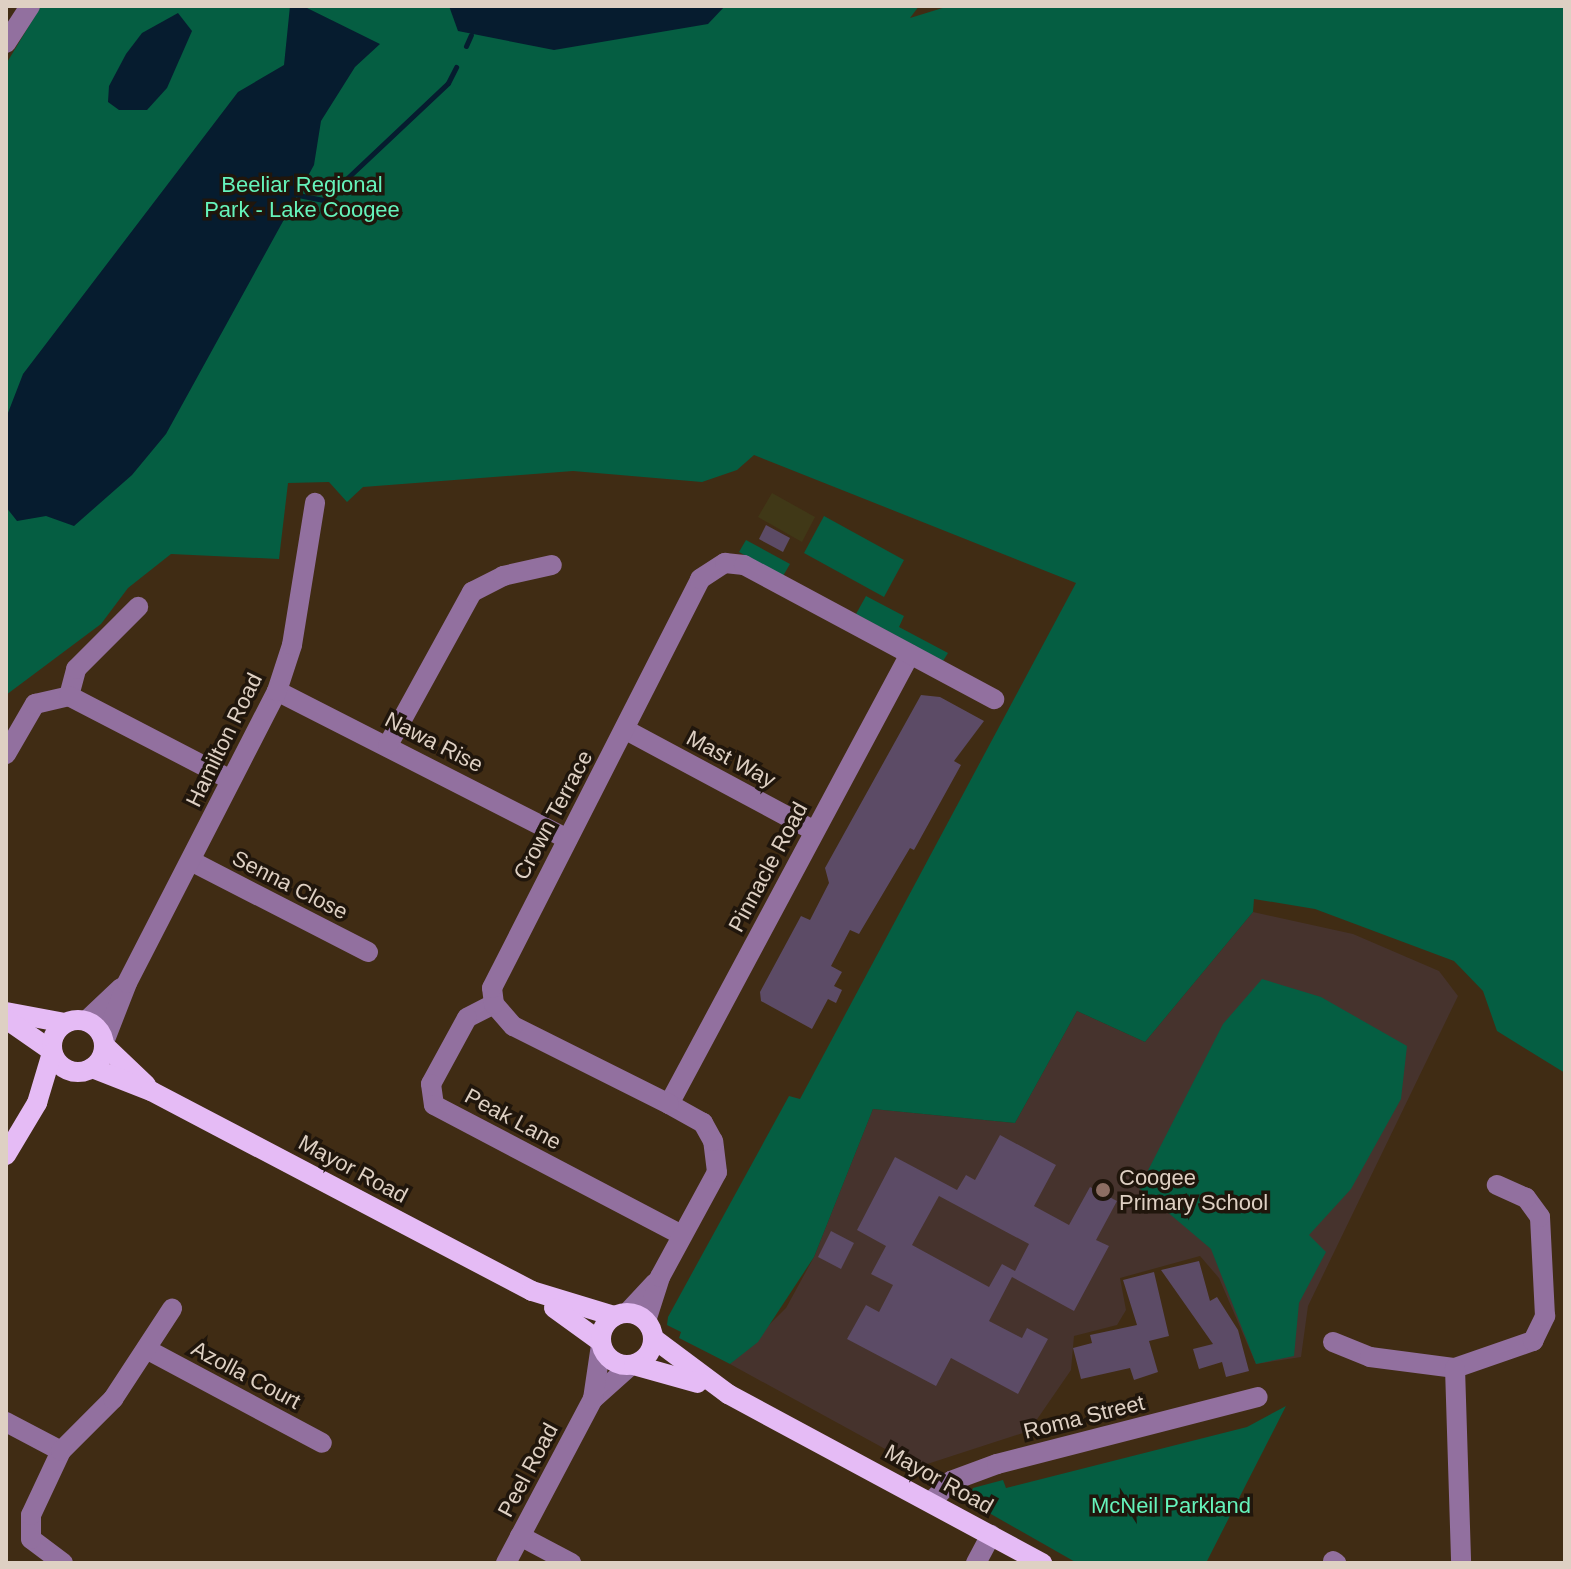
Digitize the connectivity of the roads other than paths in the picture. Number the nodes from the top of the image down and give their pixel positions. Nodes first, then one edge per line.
1 (30, 6) edge
2 (6, 43) edge
3 (315, 503) dead end
4 (552, 565) dead end
5 (138, 607) dead end
6 (910, 654) junction
7 (277, 691) junction
8 (69, 696) junction
9 (994, 699) dead end
10 (626, 730) junction
11 (388, 745) junction
12 (6, 754) edge
13 (231, 780) junction
14 (814, 831) junction
15 (567, 839) junction
16 (191, 861) junction
17 (368, 952) dead end
18 (127, 983) junction
19 (494, 1004) junction
20 (6, 1012) edge
21 (6, 1019) edge
22 (75, 1022) junction
23 (104, 1043) junction
24 (52, 1052) junction
25 (84, 1070) junction
26 (151, 1091) junction
27 (37, 1103) junction
28 (669, 1104) junction
29 (6, 1155) edge
30 (1497, 1185) dead end
31 (682, 1235) junction
32 (660, 1277) junction
33 (532, 1291) junction
34 (172, 1309) dead end
35 (621, 1314) junction
36 (650, 1330) junction
37 (1333, 1342) dead end
38 (601, 1344) junction
39 (148, 1350) junction
40 (632, 1365) junction
41 (1455, 1368) junction
42 (728, 1394) junction
43 (1258, 1397) dead end
44 (593, 1399) junction
45 (6, 1422) edge
46 (322, 1443) dead end
47 (61, 1451) junction
48 (932, 1501) junction
49 (991, 1535) junction
50 (520, 1536) junction
51 (63, 1563) edge
52 (506, 1563) edge
53 (571, 1563) edge
54 (976, 1563) edge
55 (1042, 1563) edge
56 (1461, 1563) edge

1 - 2 street
3 - 7 street, Hamilton Road
4 - 11 street
5 - 8 street
6 - 9 street, Crown Terrace
6 - 10 street, Crown Terrace
6 - 14 street, Pinnacle Road
7 - 11 street, Nawa Rise
7 - 13 street, Hamilton Road
8 - 12 street
8 - 13 street
10 - 14 street, Mast Way
10 - 15 street, Crown Terrace
11 - 15 street, Nawa Rise
13 - 16 street, Hamilton Road
14 - 28 street, Pinnacle Road
15 - 19 street, Crown Terrace
16 - 17 street, Senna Close
16 - 18 street, Hamilton Road
18 - 22 street, Hamilton Road
18 - 23 street, Hamilton Road
19 - 28 street
19 - 31 street, Peak Lane
20 - 22 main road
21 - 24 main road
22 - 23 main road, Mayor Road
22 - 24 main road
23 - 25 main road
23 - 26 main road, Mayor Road
24 - 25 main road, Mayor Road
24 - 27 main road
25 - 26 main road, Mayor Road
25 - 27 main road
26 - 33 main road, Mayor Road
27 - 29 main road
28 - 31 street
30 - 41 street
31 - 32 street
32 - 35 street
32 - 36 street
33 - 35 main road, Mayor Road
33 - 38 main road, Mayor Road
34 - 39 street
35 - 36 main road
35 - 38 main road
36 - 40 main road
36 - 42 main road, Mayor Road
37 - 41 street
38 - 40 main road
38 - 44 street, Peel Road
39 - 46 street, Azolla Court
39 - 47 street
40 - 42 main road, Mayor Road
40 - 44 street, Peel Road
41 - 56 street
42 - 48 main road, Mayor Road
43 - 48 street, Roma Street
44 - 50 street, Peel Road
45 - 47 street
47 - 51 street
48 - 49 main road, Mayor Road
49 - 54 street
49 - 55 main road, Mayor Road
50 - 52 street, Peel Road
50 - 53 street

